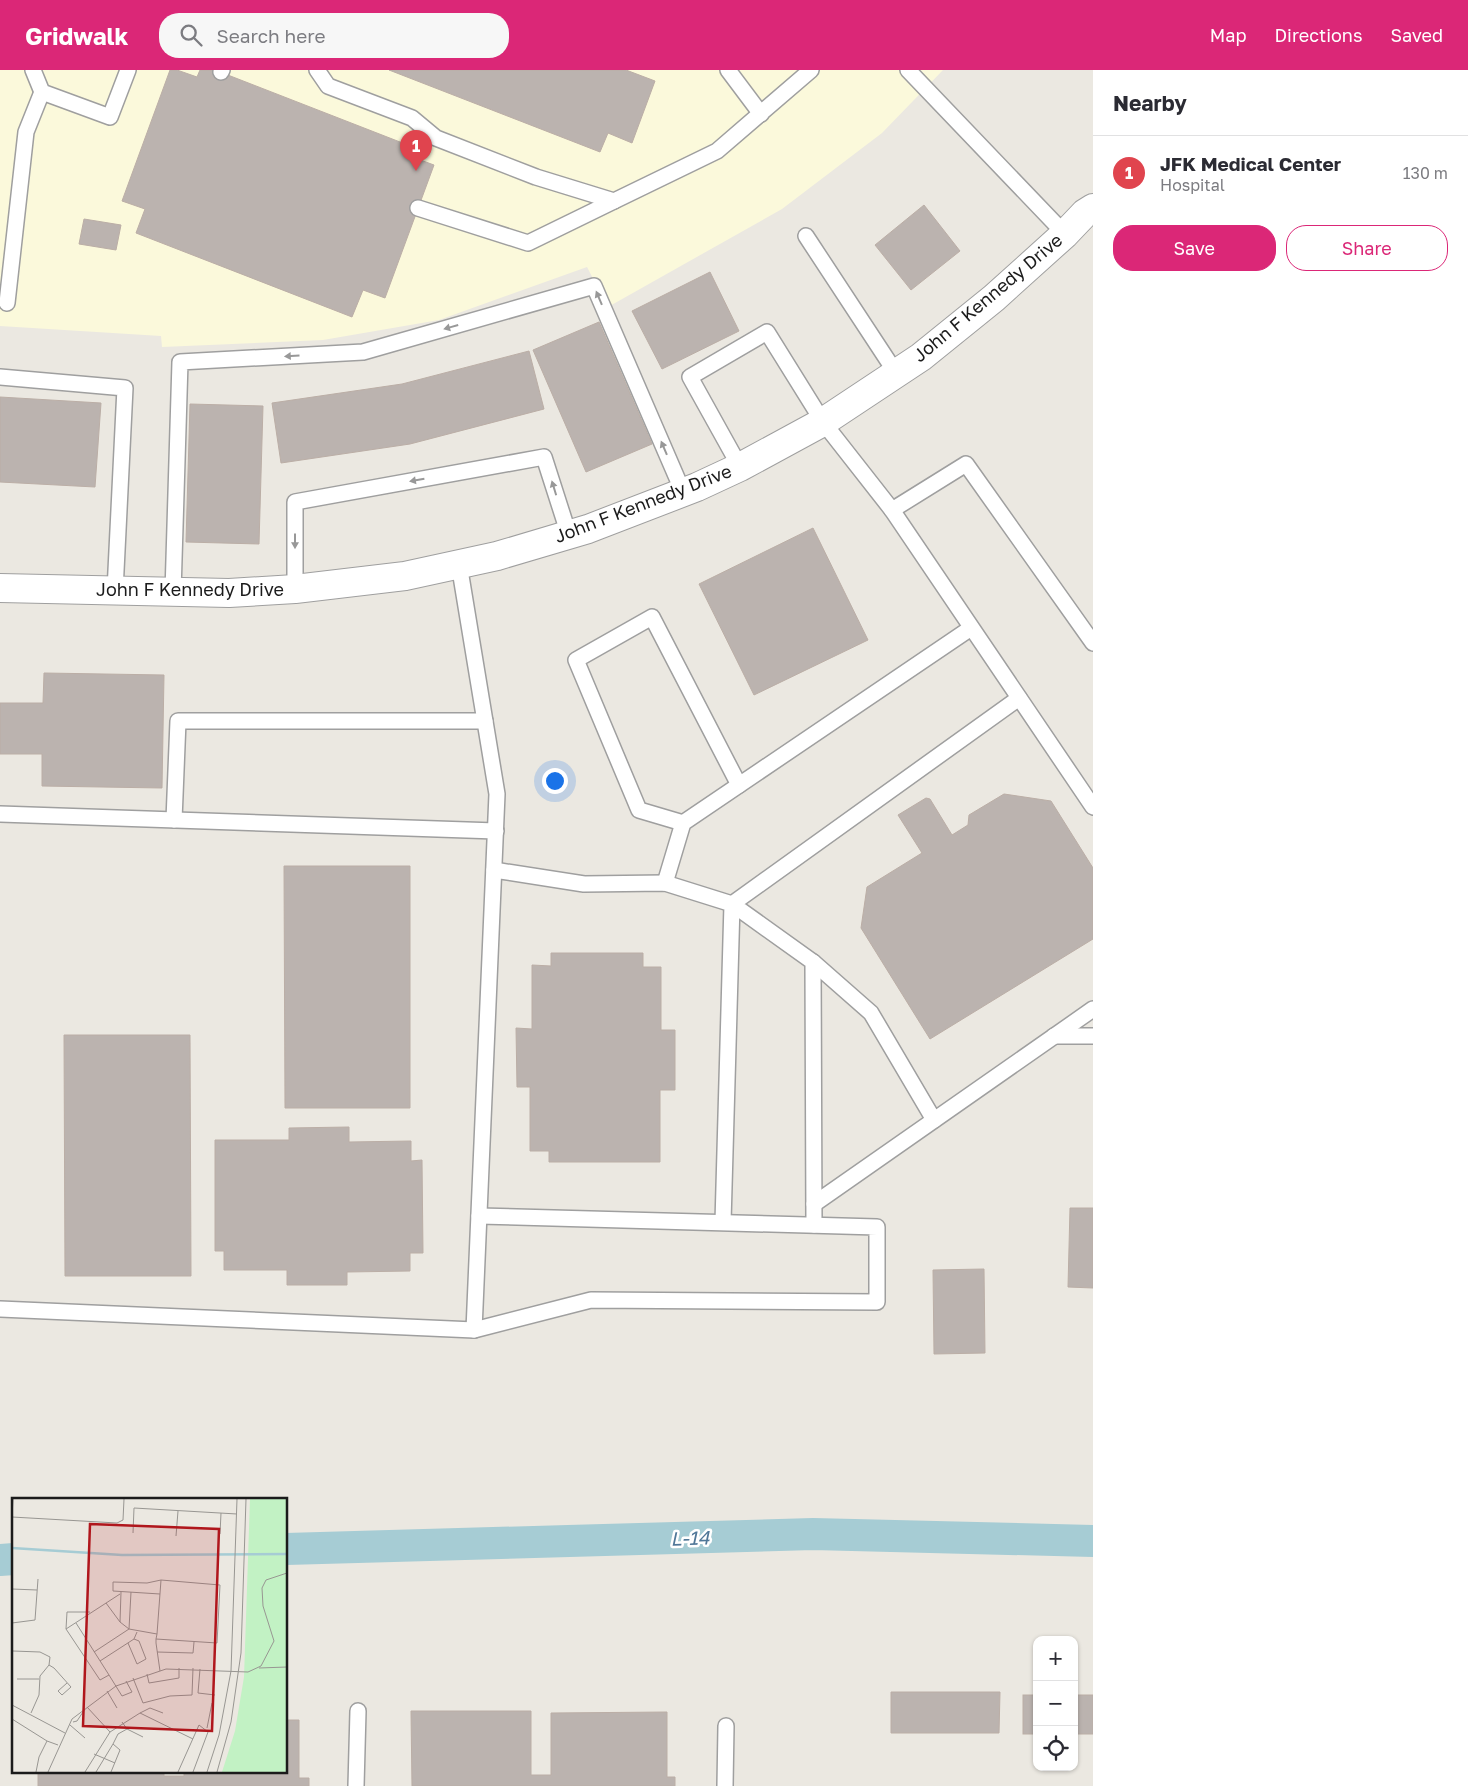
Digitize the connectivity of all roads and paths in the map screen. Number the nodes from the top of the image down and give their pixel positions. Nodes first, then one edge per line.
1 (33, 70) edge
2 (128, 70) edge
3 (317, 70) edge
4 (728, 70) edge
5 (811, 70) edge
6 (908, 70) edge
7 (42, 92) junction
8 (761, 114) junction
9 (614, 201) junction
10 (1090, 205) edge
11 (418, 208) dead end
12 (1065, 234) junction
13 (806, 236) dead end
14 (6, 303) dead end
15 (896, 373) junction
16 (0, 377) edge
17 (823, 422) junction
18 (740, 466) junction
19 (683, 492) junction
20 (892, 510) junction
21 (569, 535) junction
22 (459, 564) junction
23 (0, 588) edge
24 (295, 589) junction
25 (115, 591) junction
26 (174, 592) junction
27 (971, 628) junction
28 (1093, 643) edge
29 (1019, 698) junction
30 (485, 721) junction
31 (739, 785) junction
32 (1093, 807) edge
33 (0, 814) edge
34 (174, 820) junction
35 (683, 823) junction
36 (496, 831) junction
37 (494, 870) junction
38 (665, 883) junction
39 (732, 904) junction
40 (813, 962) junction
41 (1093, 1009) edge
42 (1054, 1036) junction
43 (1093, 1036) edge
44 (934, 1120) junction
45 (814, 1204) junction
46 (479, 1216) junction
47 (723, 1222) junction
48 (814, 1225) junction
49 (0, 1309) edge
50 (474, 1330) junction
51 (358, 1711) dead end
52 (726, 1726) dead end
53 (356, 1786) edge
54 (725, 1786) edge

1 - 7 lane
2 - 7 lane
3 - 9 lane
4 - 8 lane
5 - 8 lane
6 - 12 lane
7 - 14 lane
8 - 9 lane
9 - 11 lane
10 - 12 street, John F Kennedy Drive
12 - 15 street, John F Kennedy Drive
13 - 15 lane
15 - 17 street, John F Kennedy Drive
16 - 25 lane
17 - 18 street, John F Kennedy Drive
17 - 18 lane
17 - 20 lane
18 - 19 street, John F Kennedy Drive
19 - 21 street, John F Kennedy Drive
19 -> 26 lane
20 - 27 lane
20 - 28 lane
21 - 22 street, John F Kennedy Drive
21 -> 24 lane
22 - 24 street, John F Kennedy Drive
22 - 30 lane
23 - 25 street, John F Kennedy Drive
24 - 26 street, John F Kennedy Drive
25 - 26 street, John F Kennedy Drive
27 - 29 lane
27 - 31 lane
29 - 32 lane
29 - 39 lane
30 - 34 lane
30 - 36 lane
31 - 35 lane
31 - 35 lane
33 - 34 lane
34 - 36 lane
35 - 38 lane
36 - 37 lane
37 - 38 lane
37 - 46 lane
38 - 39 lane
39 - 40 lane
39 - 47 lane
40 - 44 lane
40 - 45 lane
41 - 42 lane
42 - 43 lane
42 - 44 lane
44 - 45 lane
45 - 48 lane
46 - 47 lane
46 - 50 lane
47 - 48 lane
48 - 50 lane
49 - 50 lane
51 - 53 lane
52 - 54 lane

